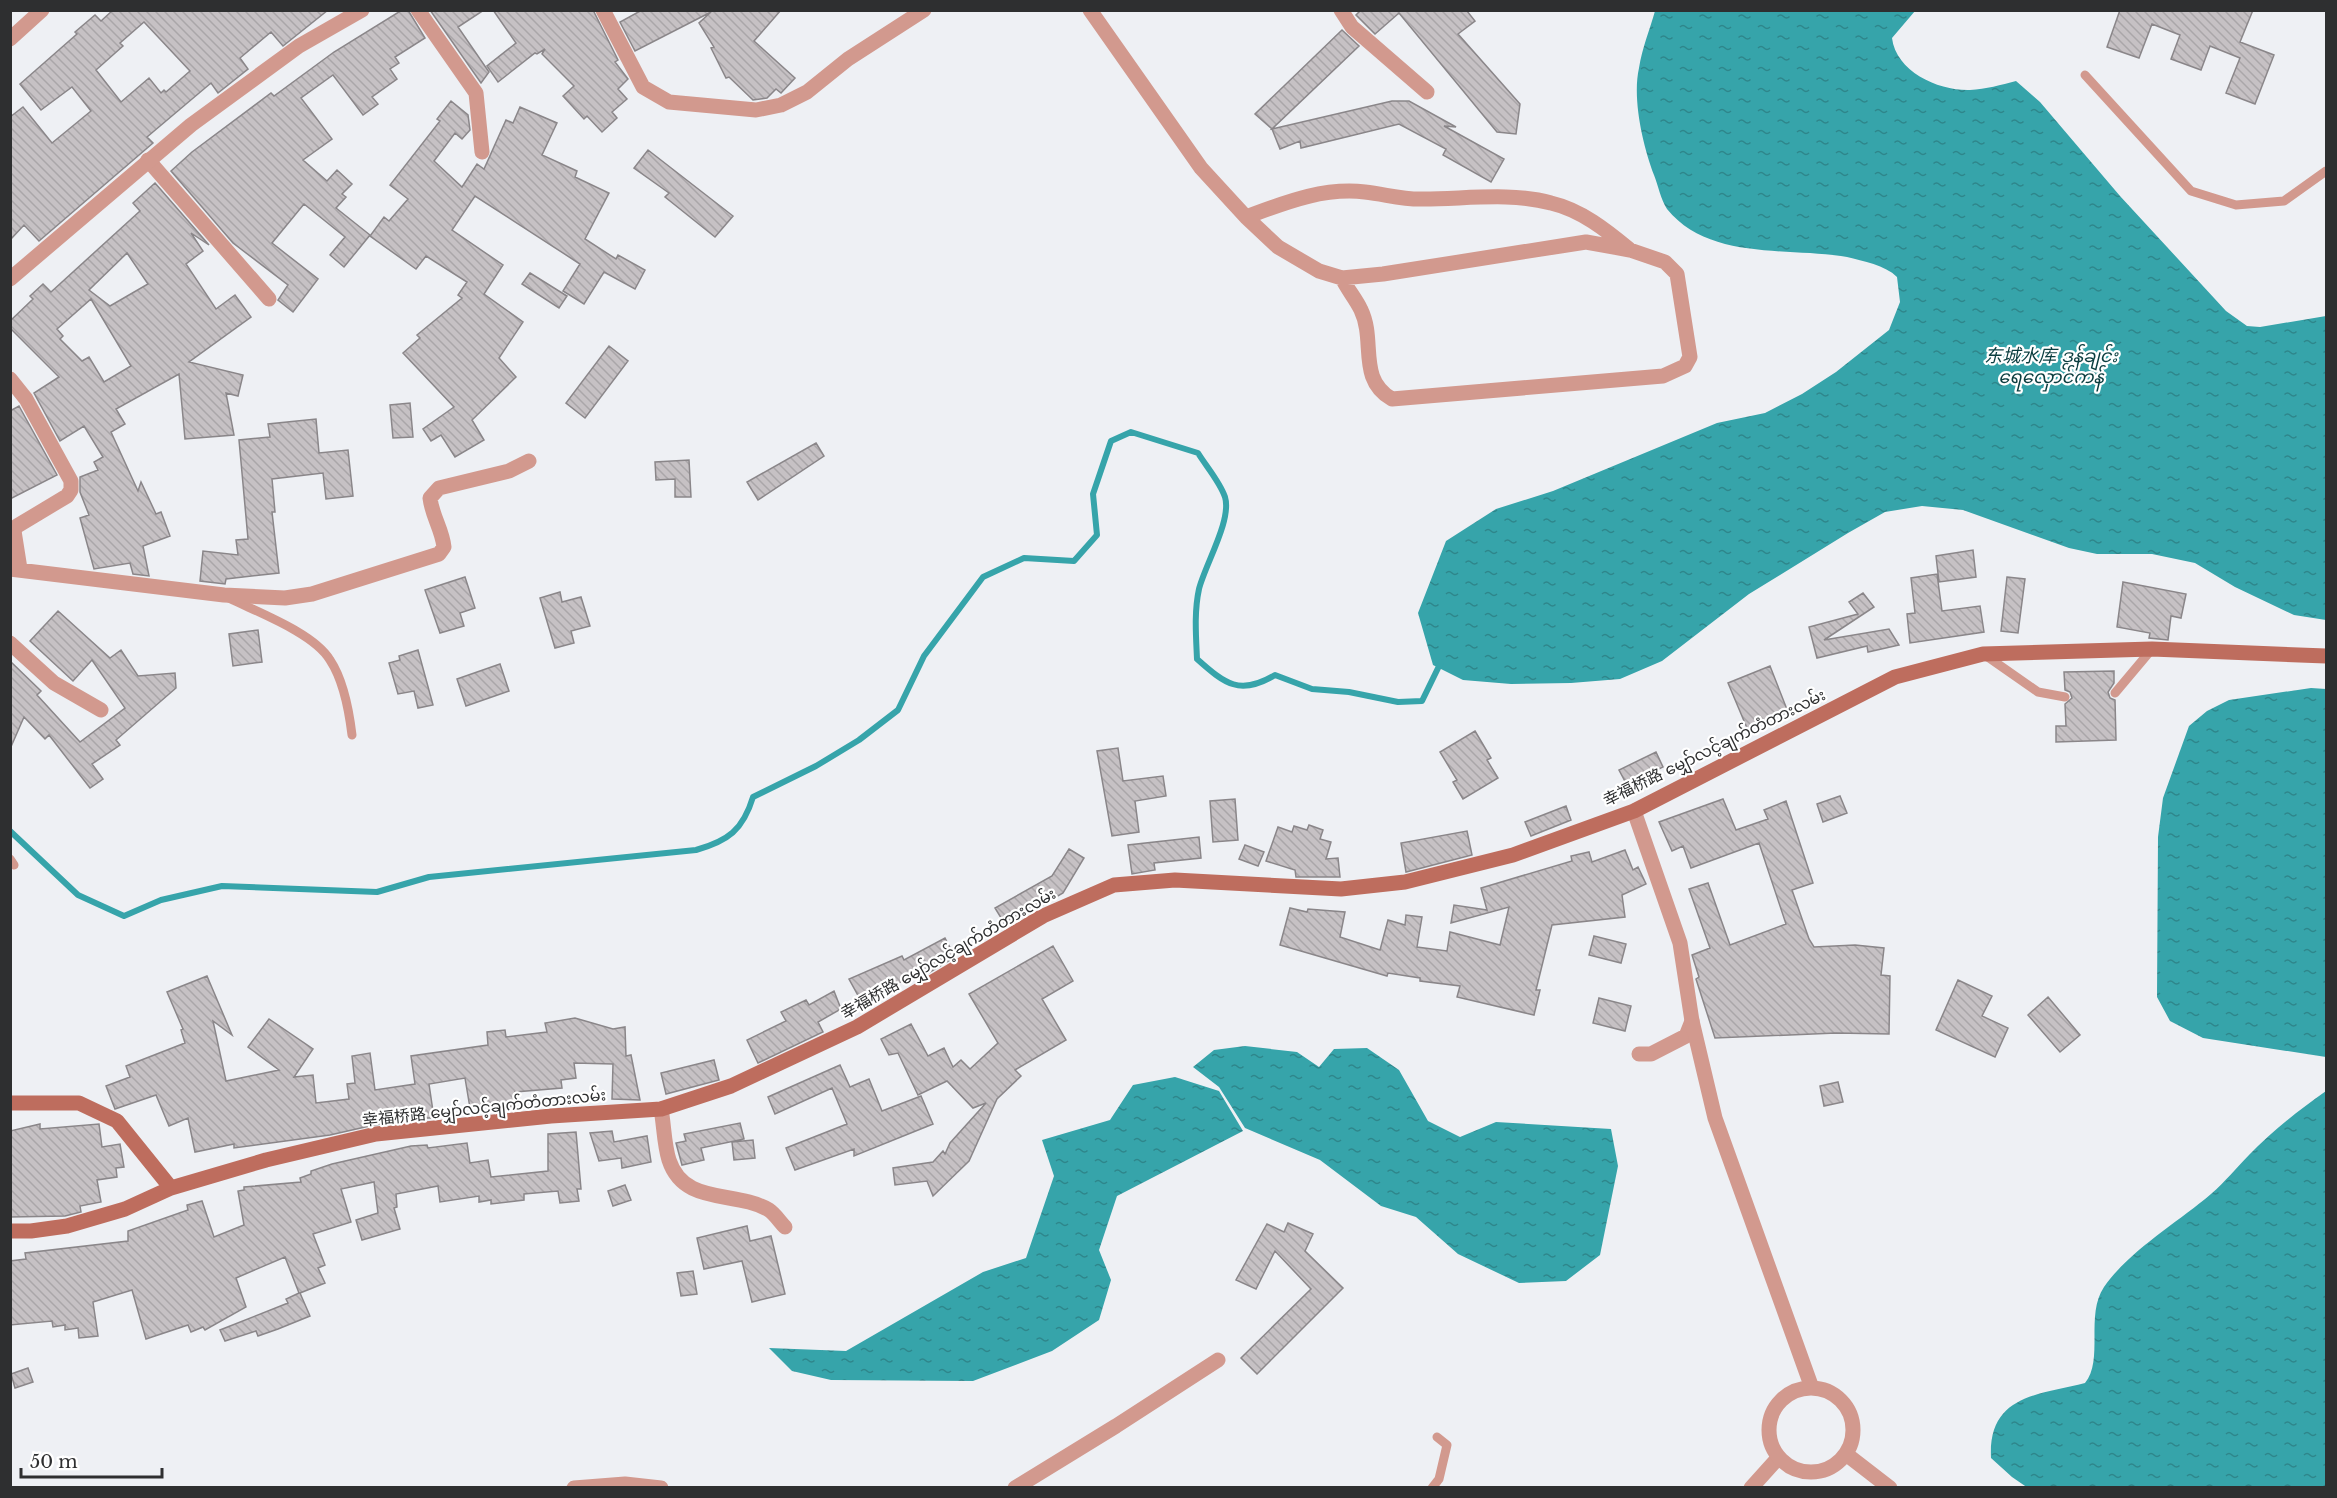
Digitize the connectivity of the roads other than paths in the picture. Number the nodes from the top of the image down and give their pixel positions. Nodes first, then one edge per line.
1 (42, 10) edge
2 (362, 10) edge
3 (418, 10) edge
4 (603, 10) edge
5 (924, 10) edge
6 (1090, 10) edge
7 (1341, 10) edge
8 (10, 39) edge
9 (2085, 75) dead end
10 (1427, 92) dead end
11 (482, 152) dead end
12 (148, 160) junction
13 (2326, 171) edge
14 (1246, 217) junction
15 (1630, 250) junction
16 (1342, 278) junction
17 (10, 279) edge
18 (269, 299) dead end
19 (10, 379) edge
20 (529, 461) dead end
21 (15, 569) edge
22 (224, 595) junction
23 (10, 643) edge
24 (2152, 649) junction
25 (1983, 654) junction
26 (2326, 656) edge
27 (2115, 693) dead end
28 (2065, 697) dead end
29 (101, 710) dead end
30 (352, 735) dead end
31 (1634, 811) junction
32 (1692, 1021) junction
33 (1639, 1054) dead end
34 (10, 1103) edge
35 (661, 1109) junction
36 (171, 1188) junction
37 (785, 1227) dead end
38 (10, 1231) edge
39 (1218, 1360) dead end
40 (1812, 1388) junction
41 (1437, 1437) dead end
42 (1846, 1454) junction
43 (1778, 1458) junction
44 (574, 1488) edge
45 (661, 1488) edge
46 (1015, 1488) edge
47 (1432, 1488) edge
48 (1751, 1488) edge
49 (1890, 1488) edge

1 - 8 street
2 - 12 street
3 - 11 street
4 - 5 street
6 - 14 street
7 - 10 street
9 - 13 lane
12 - 17 street
12 - 18 street
14 - 15 street
14 - 16 street
15 - 16 street
15 - 16 street
19 - 21 street
20 - 22 street
21 - 22 street
22 - 30 lane
23 - 29 street
24 - 25 main road, 幸福桥路 မျှော်လင့်ချက်တံတားလမ်း
24 - 26 main road, 幸福桥路 မျှော်လင့်ချက်တံတားလမ်း
24 - 27 lane
25 - 28 lane
25 - 31 main road, 幸福桥路 မျှော်လင့်ချက်တံတားလမ်း
31 - 32 street
31 - 35 main road, 幸福桥路 မျှော်လင့်ချက်တံတားလမ်း
32 - 33 street
32 - 40 street
34 - 36 main road
35 - 36 main road, 幸福桥路 မျှော်လင့်ချက်တံတားလမ်း
35 - 37 street
36 - 38 main road, 幸福桥路 မျှော်လင့်ချက်တံတားလမ်း
39 - 46 street
40 - 42 street
40 - 43 street
41 - 47 lane
42 - 43 street
42 - 49 street
43 - 48 street
44 - 45 street

